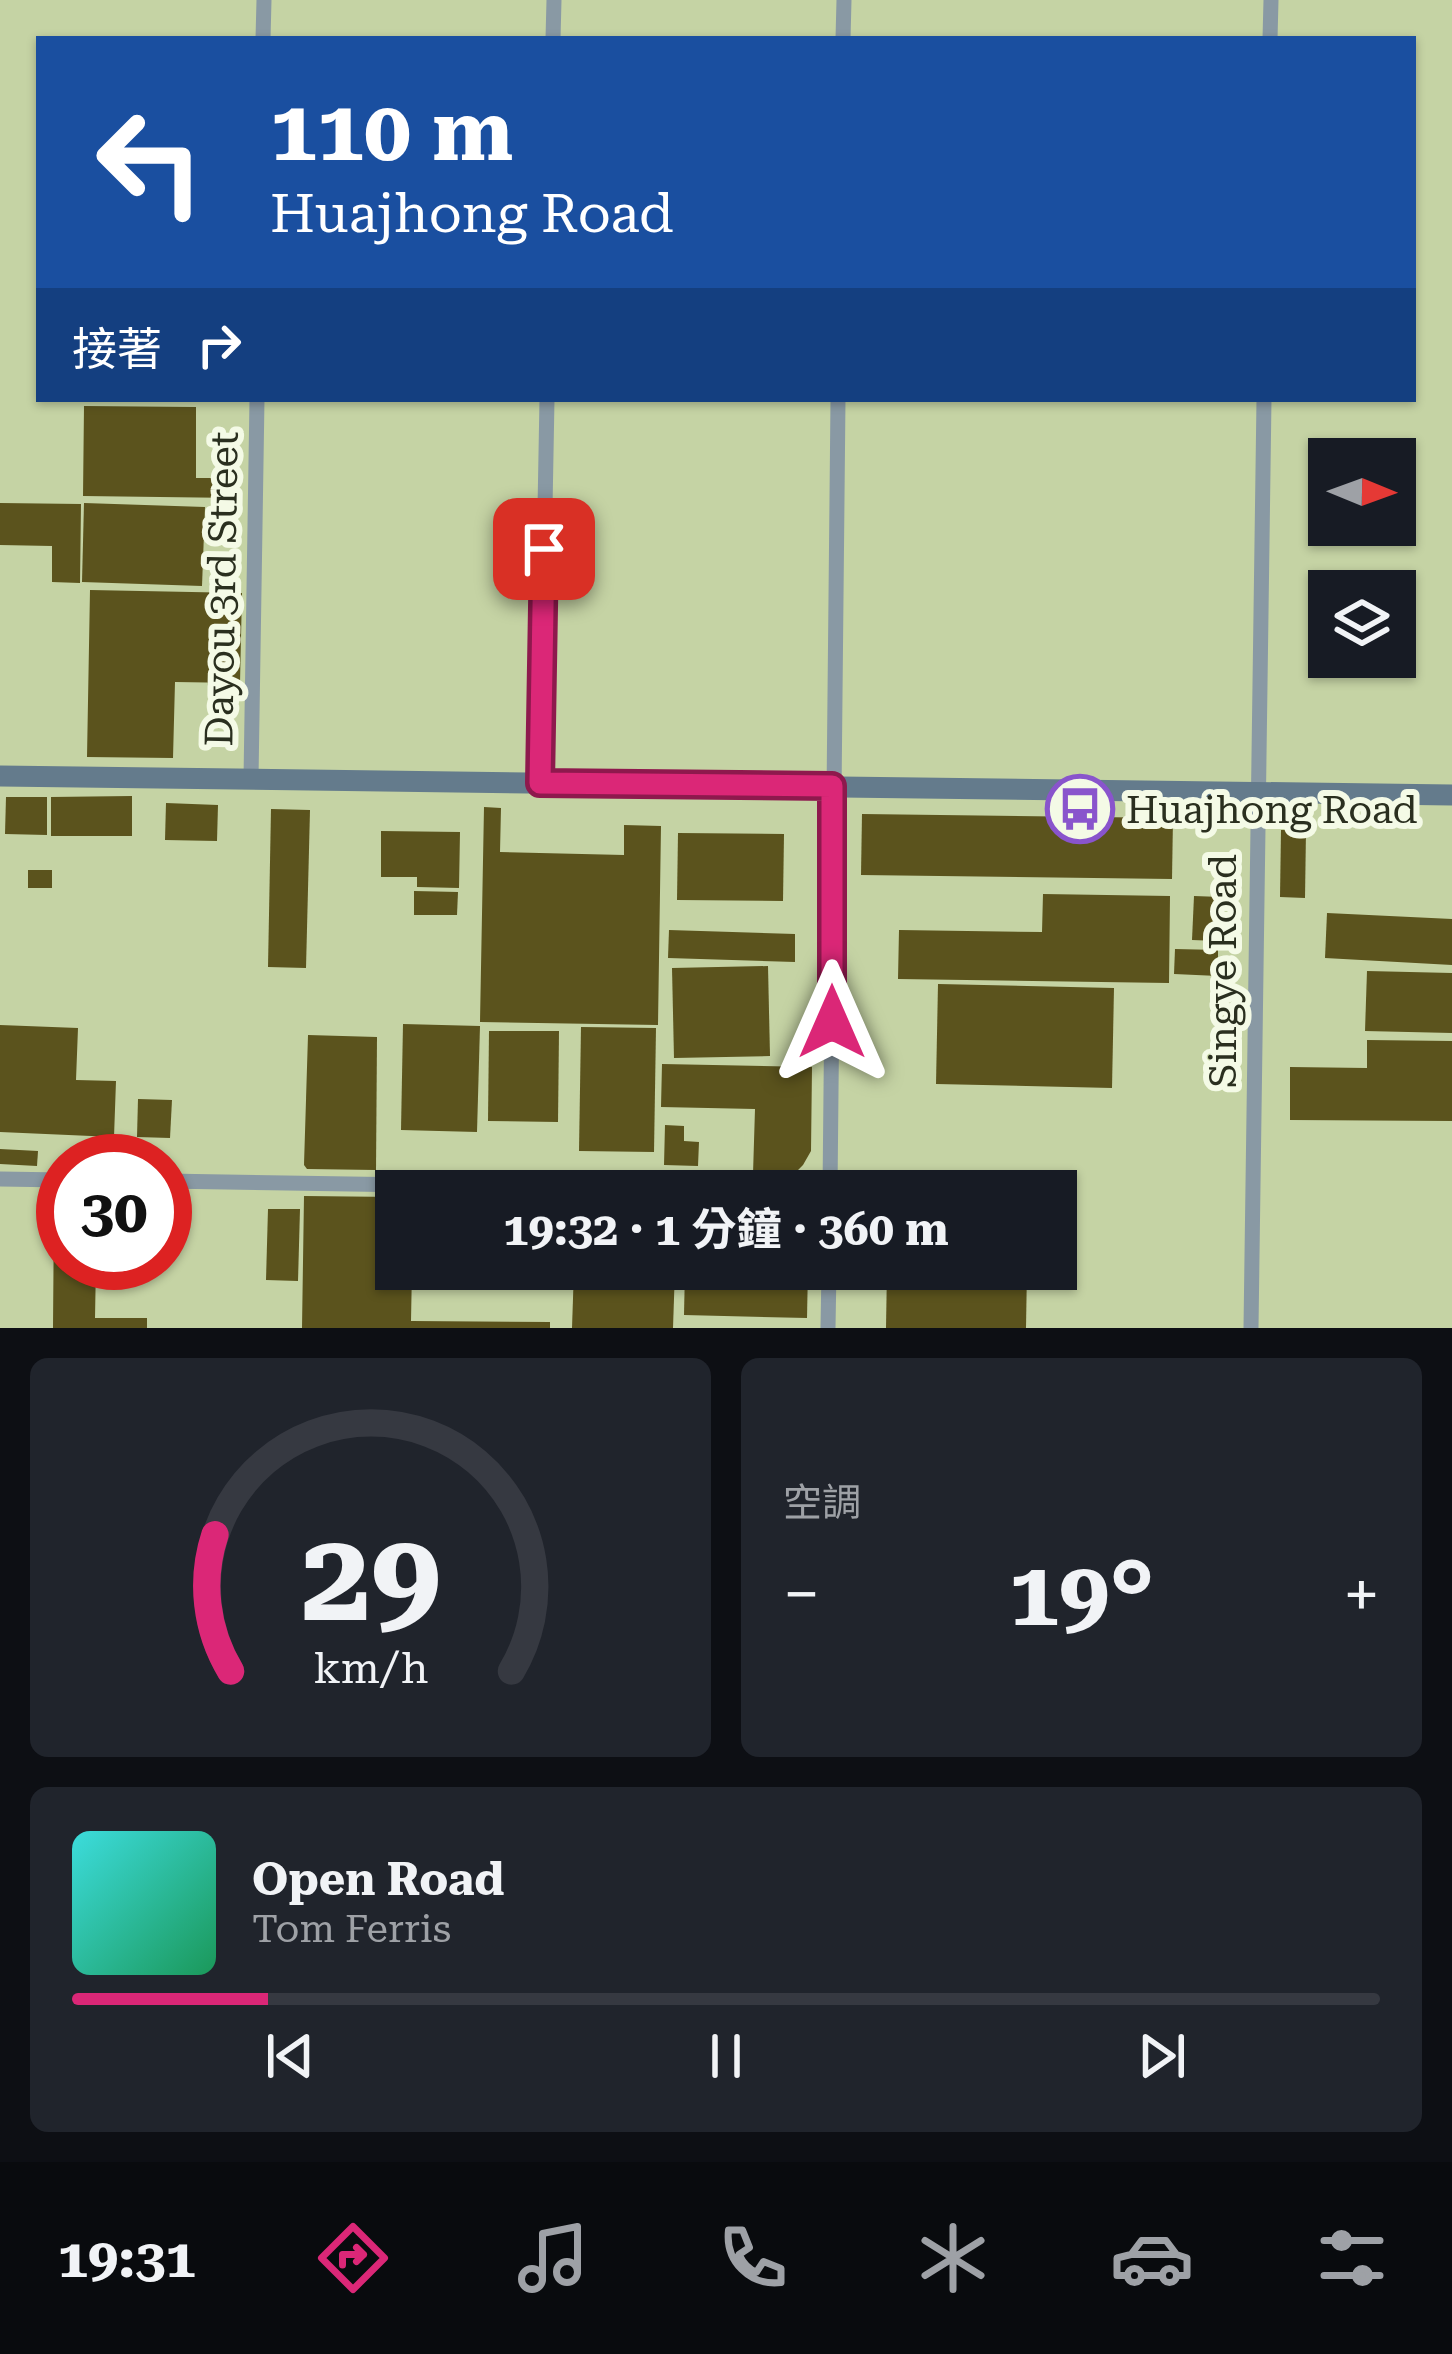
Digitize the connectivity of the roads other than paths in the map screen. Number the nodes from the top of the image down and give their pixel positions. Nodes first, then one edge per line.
1 (264, 0) edge
2 (554, 0) edge
3 (844, 0) edge
4 (1271, 0) edge
5 (263, 36) edge
6 (553, 36) edge
7 (844, 36) edge
8 (1270, 36) edge
9 (257, 402) edge
10 (547, 402) edge
11 (838, 402) edge
12 (1264, 402) edge
13 (0, 776) edge
14 (251, 779) junction
15 (540, 783) junction
16 (832, 786) junction
17 (1256, 791) junction
18 (1452, 795) edge
19 (830, 1170) edge
20 (0, 1179) edge
21 (36, 1180) edge
22 (192, 1181) edge
23 (375, 1184) edge
24 (829, 1290) edge
25 (828, 1328) edge
26 (1251, 1328) edge

1 - 5 street
2 - 6 street
3 - 7 street
4 - 8 street
9 - 14 street, Dayou 3rd Street
10 - 15 street
11 - 16 street
12 - 17 street, Singye Road
13 - 14 street
14 - 15 street
15 - 16 street
16 - 17 street
16 - 19 street
17 - 18 street
17 - 26 street, Singye Road
20 - 21 street
22 - 23 street
24 - 25 street

